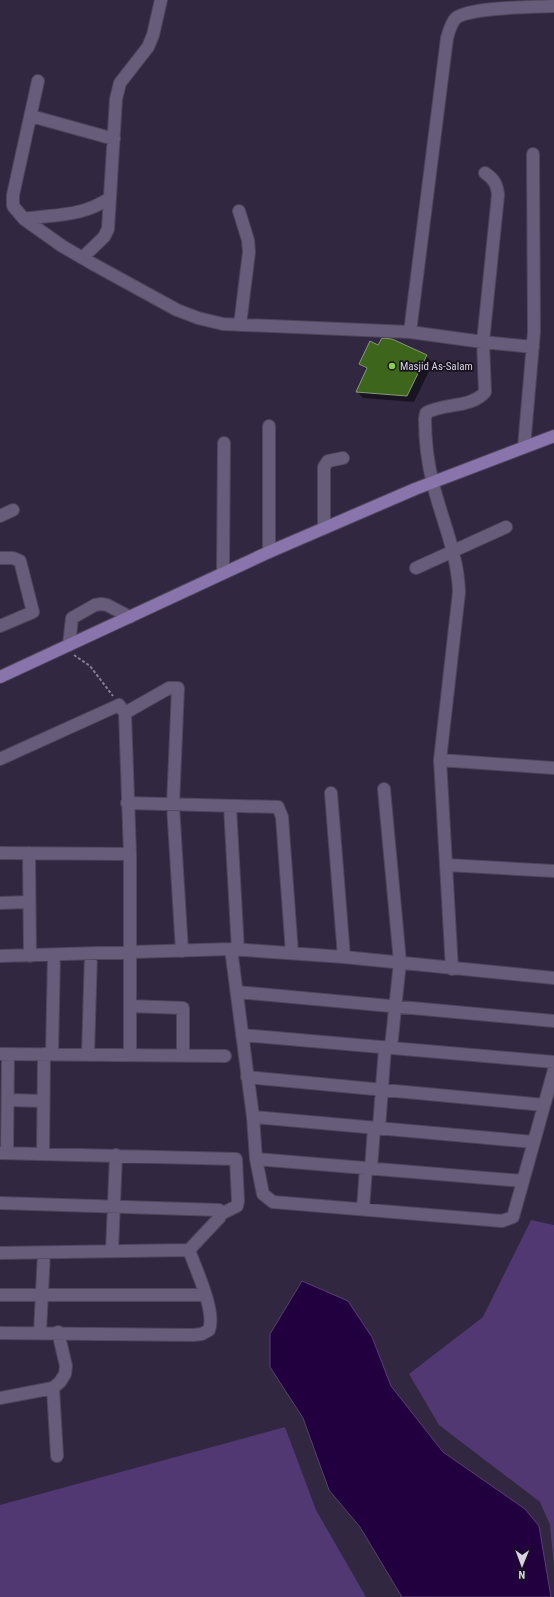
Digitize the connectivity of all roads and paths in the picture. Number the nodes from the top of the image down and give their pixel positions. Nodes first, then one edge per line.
1 (161, 0) edge
2 (554, 6) edge
3 (38, 81) dead end
4 (31, 116) junction
5 (114, 139) junction
6 (533, 154) dead end
7 (485, 173) dead end
8 (110, 198) junction
9 (239, 211) dead end
10 (24, 219) junction
11 (82, 258) junction
12 (240, 325) junction
13 (410, 332) junction
14 (483, 342) junction
15 (533, 347) junction
16 (269, 426) dead end
17 (554, 436) edge
18 (224, 444) dead end
19 (524, 447) junction
20 (343, 458) dead end
21 (432, 482) junction
22 (13, 510) dead end
23 (0, 516) edge
24 (506, 526) dead end
25 (324, 528) junction
26 (269, 552) junction
27 (453, 552) junction
28 (0, 558) edge
29 (416, 568) dead end
30 (223, 573) junction
31 (130, 617) junction
32 (0, 626) edge
33 (66, 646) junction
34 (0, 677) edge
35 (106, 686) dead end
36 (125, 713) junction
37 (0, 759) edge
38 (440, 760) junction
39 (554, 768) edge
40 (384, 789) dead end
41 (331, 794) dead end
42 (127, 804) junction
43 (173, 805) junction
44 (230, 807) junction
45 (0, 853) edge
46 (29, 853) junction
47 (130, 854) junction
48 (447, 865) junction
49 (554, 871) edge
50 (30, 902) junction
51 (0, 903) edge
52 (235, 949) junction
53 (182, 951) junction
54 (131, 953) junction
55 (91, 954) junction
56 (292, 954) junction
57 (54, 955) junction
58 (0, 956) edge
59 (30, 956) junction
60 (344, 957) junction
61 (400, 962) junction
62 (452, 969) junction
63 (554, 978) edge
64 (237, 992) junction
65 (130, 1006) junction
66 (396, 1006) junction
67 (554, 1021) edge
68 (242, 1035) junction
69 (388, 1047) junction
70 (4, 1054) edge
71 (48, 1054) junction
72 (88, 1054) junction
73 (130, 1055) junction
74 (183, 1056) junction
75 (225, 1056) dead end
76 (554, 1062) edge
77 (554, 1070) edge
78 (247, 1077) junction
79 (382, 1090) junction
80 (8, 1100) junction
81 (43, 1101) junction
82 (544, 1105) junction
83 (253, 1117) junction
84 (376, 1128) junction
85 (534, 1142) junction
86 (4, 1153) edge
87 (43, 1154) junction
88 (116, 1155) junction
89 (256, 1159) junction
90 (368, 1168) junction
91 (523, 1182) junction
92 (0, 1203) edge
93 (114, 1206) junction
94 (363, 1209) junction
95 (221, 1214) junction
96 (189, 1250) junction
97 (112, 1251) junction
98 (0, 1253) edge
99 (44, 1253) junction
100 (0, 1295) edge
101 (42, 1295) junction
102 (205, 1295) junction
103 (40, 1332) junction
104 (58, 1332) junction
105 (0, 1333) edge
106 (53, 1388) junction
107 (0, 1398) edge
108 (57, 1456) dead end

1 - 5 street
2 - 13 street
3 - 4 street
4 - 5 street
4 - 10 street
5 - 8 street
6 - 15 street
7 - 14 street
8 - 10 street
8 - 11 street
9 - 12 street
10 - 11 street
11 - 12 street
12 - 13 street
13 - 14 street
14 - 15 street
14 - 21 street
15 - 19 street
16 - 26 street
17 - 19 main road
18 - 30 street
19 - 21 main road
20 - 25 street
21 - 25 main road
21 - 27 street
22 - 23 street
24 - 27 street
25 - 26 main road
26 - 30 main road
27 - 29 street
27 - 38 street
28 - 32 street
30 - 31 main road
31 - 33 main road
31 - 33 street
33 - 34 main road
33 - 35 path
36 - 37 street
36 - 42 street
36 - 43 street
38 - 39 street
38 - 48 street
40 - 61 street
41 - 60 street
42 - 43 street
42 - 47 street
43 - 44 street
43 - 53 street
44 - 52 street
44 - 56 street
45 - 46 street
46 - 47 street
46 - 50 street
47 - 54 street
48 - 49 street
48 - 62 street
50 - 51 street
50 - 59 street
52 - 53 street
52 - 56 street
52 - 64 street
53 - 54 street
54 - 55 street
54 - 65 street
55 - 57 street
55 - 72 street
56 - 60 street
57 - 59 street
57 - 71 street
58 - 59 street
60 - 61 street
61 - 62 street
61 - 66 street
62 - 63 street
64 - 66 street
64 - 68 street
65 - 73 street
65 - 74 street
66 - 67 street
66 - 69 street
68 - 69 street
68 - 78 street
69 - 76 street
69 - 79 street
70 - 71 street
70 - 80 street
71 - 72 street
71 - 81 street
72 - 73 street
73 - 74 street
74 - 75 street
77 - 82 street
78 - 79 street
78 - 83 street
79 - 82 street
79 - 84 street
80 - 81 street
80 - 86 street
81 - 87 street
82 - 85 street
83 - 84 street
83 - 89 street
84 - 85 street
84 - 90 street
85 - 91 street
86 - 87 street
87 - 88 street
88 - 93 street
88 - 95 street
89 - 90 street
89 - 94 street
90 - 91 street
90 - 94 street
91 - 94 street
92 - 93 street
93 - 95 street
93 - 97 street
95 - 96 street
96 - 97 street
96 - 102 street
97 - 99 street
98 - 99 street
99 - 101 street
100 - 101 street
101 - 102 street
101 - 103 street
102 - 104 street
103 - 104 street
103 - 105 street
104 - 106 street
106 - 107 street
106 - 108 street

